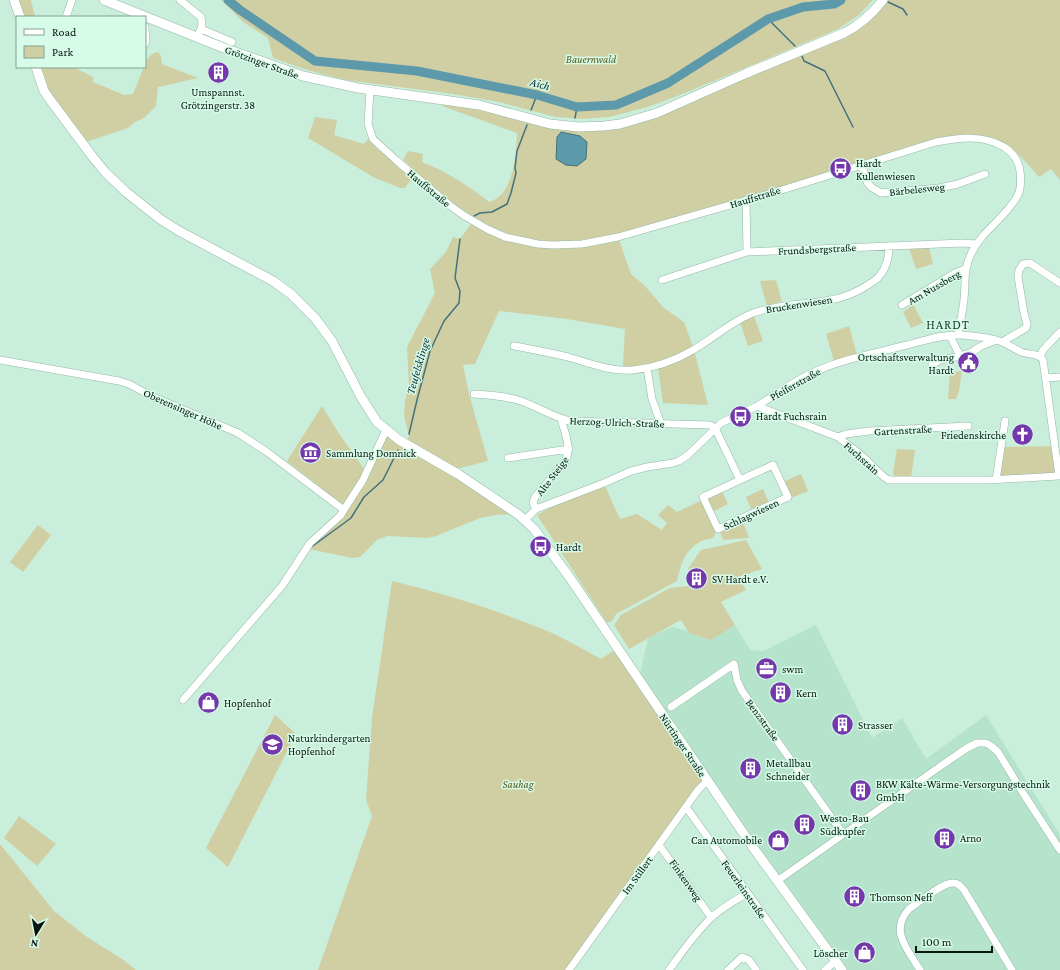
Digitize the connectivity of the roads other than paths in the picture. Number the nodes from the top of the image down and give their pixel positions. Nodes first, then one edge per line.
1 (14, 0) edge
2 (72, 0) edge
3 (104, 0) edge
4 (180, 0) edge
5 (883, 0) edge
6 (20, 16) edge
7 (66, 16) edge
8 (144, 16) edge
9 (146, 17) edge
10 (199, 33) junction
11 (232, 42) dead end
12 (36, 68) edge
13 (370, 90) junction
14 (862, 166) junction
15 (985, 174) dead end
16 (746, 200) junction
17 (976, 244) junction
18 (889, 246) junction
19 (747, 252) junction
20 (965, 269) junction
21 (662, 280) dead end
22 (1060, 283) edge
23 (902, 305) dead end
24 (1060, 332) edge
25 (958, 335) junction
26 (950, 336) junction
27 (999, 341) junction
28 (514, 346) dead end
29 (960, 356) junction
30 (1040, 356) junction
31 (0, 360) edge
32 (932, 364) dead end
33 (647, 368) junction
34 (1060, 377) edge
35 (1046, 378) junction
36 (474, 394) dead end
37 (757, 406) junction
38 (562, 419) junction
39 (1005, 421) dead end
40 (661, 424) junction
41 (968, 426) dead end
42 (715, 428) junction
43 (386, 430) junction
44 (838, 437) junction
45 (1057, 440) edge
46 (569, 449) junction
47 (508, 458) dead end
48 (1059, 476) edge
49 (740, 480) junction
50 (996, 480) junction
51 (536, 509) junction
52 (344, 510) junction
53 (525, 520) junction
54 (183, 700) dead end
55 (671, 707) dead end
56 (707, 781) junction
57 (686, 807) junction
58 (843, 834) junction
59 (659, 844) junction
60 (1060, 850) edge
61 (777, 881) junction
62 (747, 893) junction
63 (711, 917) junction
64 (836, 960) junction
65 (569, 970) edge
66 (669, 970) edge
67 (728, 970) edge
68 (756, 970) edge
69 (803, 970) edge
70 (825, 970) edge
71 (842, 970) edge
72 (920, 970) edge
73 (1012, 970) edge

1 - 6 main road
2 - 7 street
3 - 8 main road, Grötzinger Straße
4 - 10 street
5 - 13 main road, Grötzinger Straße
9 - 10 main road, Grötzinger Straße
10 - 11 street
10 - 13 main road, Grötzinger Straße
12 - 43 main road, Nürtinger Straße
13 - 16 street, Hauffstraße
14 - 15 street, Bärbelesweg
14 - 16 street, Hauffstraße
14 - 17 street, Hauffstraße
16 - 19 street
17 - 18 street, Frundsbergstraße
17 - 20 street, Hauffstraße
18 - 19 street, Frundsbergstraße
18 - 33 street, Bruckenwiesen
19 - 21 street, Frundsbergstraße
20 - 23 street, Am Nussberg
20 - 25 street, Hauffstraße
22 - 27 street
24 - 30 street
25 - 26 street, Pfeiferstraße
25 - 27 street, Pfeiferstraße
26 - 29 street
26 - 37 street, Pfeiferstraße
27 - 29 street
27 - 30 street, Pfeiferstraße
28 - 33 street, Bruckenwiesen
29 - 32 street
30 - 35 street
31 - 52 street, Oberensinger Höhe
33 - 40 street
34 - 35 street
35 - 45 street
36 - 38 street, Herzog-Ulrich-Straße
37 - 42 street, Pfeiferstraße
37 - 44 street, Fuchsrain
38 - 40 street, Herzog-Ulrich-Straße
38 - 46 street, Alte Steige
39 - 50 street
40 - 42 street, Herzog-Ulrich-Straße
41 - 44 street, Gartenstraße
42 - 49 street
42 - 51 street, Pfeiferstraße
43 - 52 street
43 - 53 main road, Nürtinger Straße
44 - 50 street, Fuchsrain
45 - 48 street
46 - 47 street
46 - 51 street, Alte Steige
48 - 50 street, Fuchsrain
49 - 49 street, Schlagwiesen
51 - 53 street, Pfeiferstraße
52 - 54 street
53 - 56 main road, Nürtinger Straße
55 - 58 street, Benzstraße
56 - 57 street, Im Stillert
56 - 61 main road, Nürtinger Straße
57 - 59 street, Im Stillert
57 - 62 street, Feuerleinstraße
58 - 60 street
58 - 61 street
59 - 63 street, Finkenweg
59 - 65 street, Im Stillert
61 - 64 main road, Nürtinger Straße
62 - 63 street
62 - 69 street, Feuerleinstraße
63 - 66 street
64 - 70 street
64 - 71 main road, Nürtinger Straße
67 - 68 street
72 - 73 street

